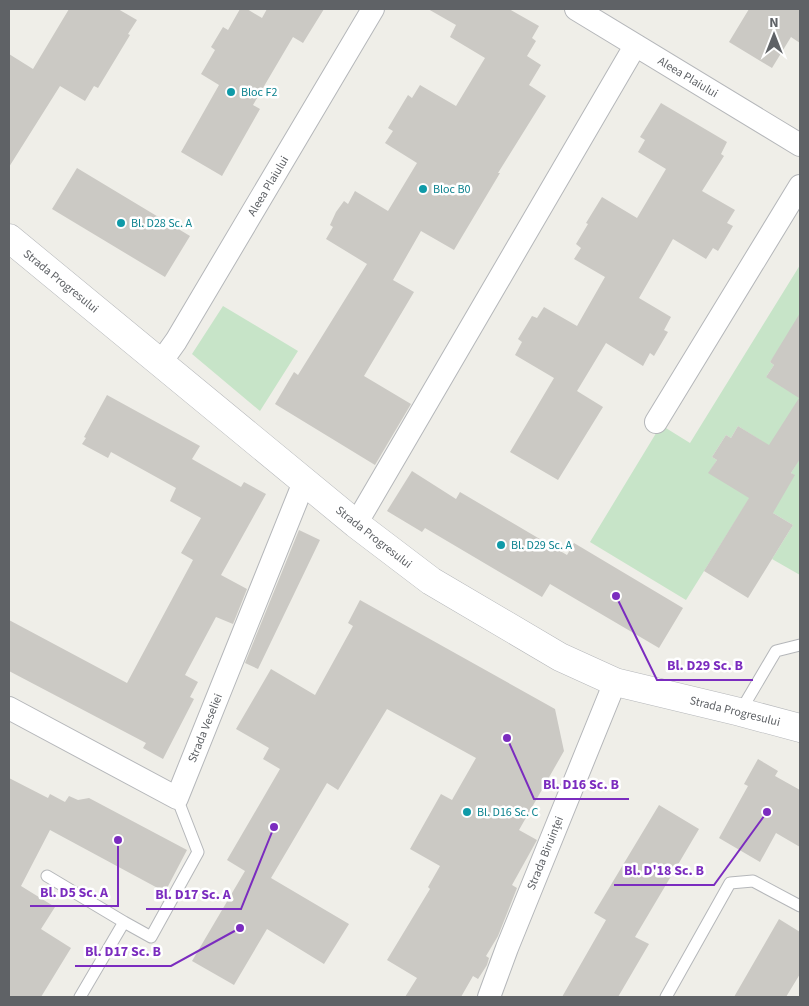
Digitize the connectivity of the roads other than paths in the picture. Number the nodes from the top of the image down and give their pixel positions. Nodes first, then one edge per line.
1 (373, 9) edge
2 (576, 9) edge
3 (635, 46) junction
4 (800, 145) edge
5 (800, 186) edge
6 (9, 238) edge
7 (161, 362) junction
8 (656, 422) dead end
9 (304, 482) junction
10 (356, 524) junction
11 (800, 645) edge
12 (615, 682) junction
13 (9, 708) edge
14 (740, 712) junction
15 (800, 728) edge
16 (177, 798) junction
17 (47, 876) dead end
18 (800, 906) edge
19 (124, 922) junction
20 (80, 997) edge
21 (489, 997) edge
22 (666, 997) edge

1 - 7 street, Aleea Plaiului
2 - 3 street, Aleea Plaiului
3 - 4 street, Aleea Plaiului
3 - 10 street
5 - 8 street
6 - 7 street, Strada Progresului
7 - 9 street, Strada Progresului
9 - 10 street, Strada Progresului
9 - 16 street, Strada Veseliei
10 - 12 street, Strada Progresului
11 - 14 lane
12 - 14 street, Strada Progresului
12 - 21 street, Strada Biruinței
13 - 16 street
14 - 15 street, Strada Progresului
16 - 19 lane
17 - 19 lane
18 - 22 lane
19 - 20 lane

